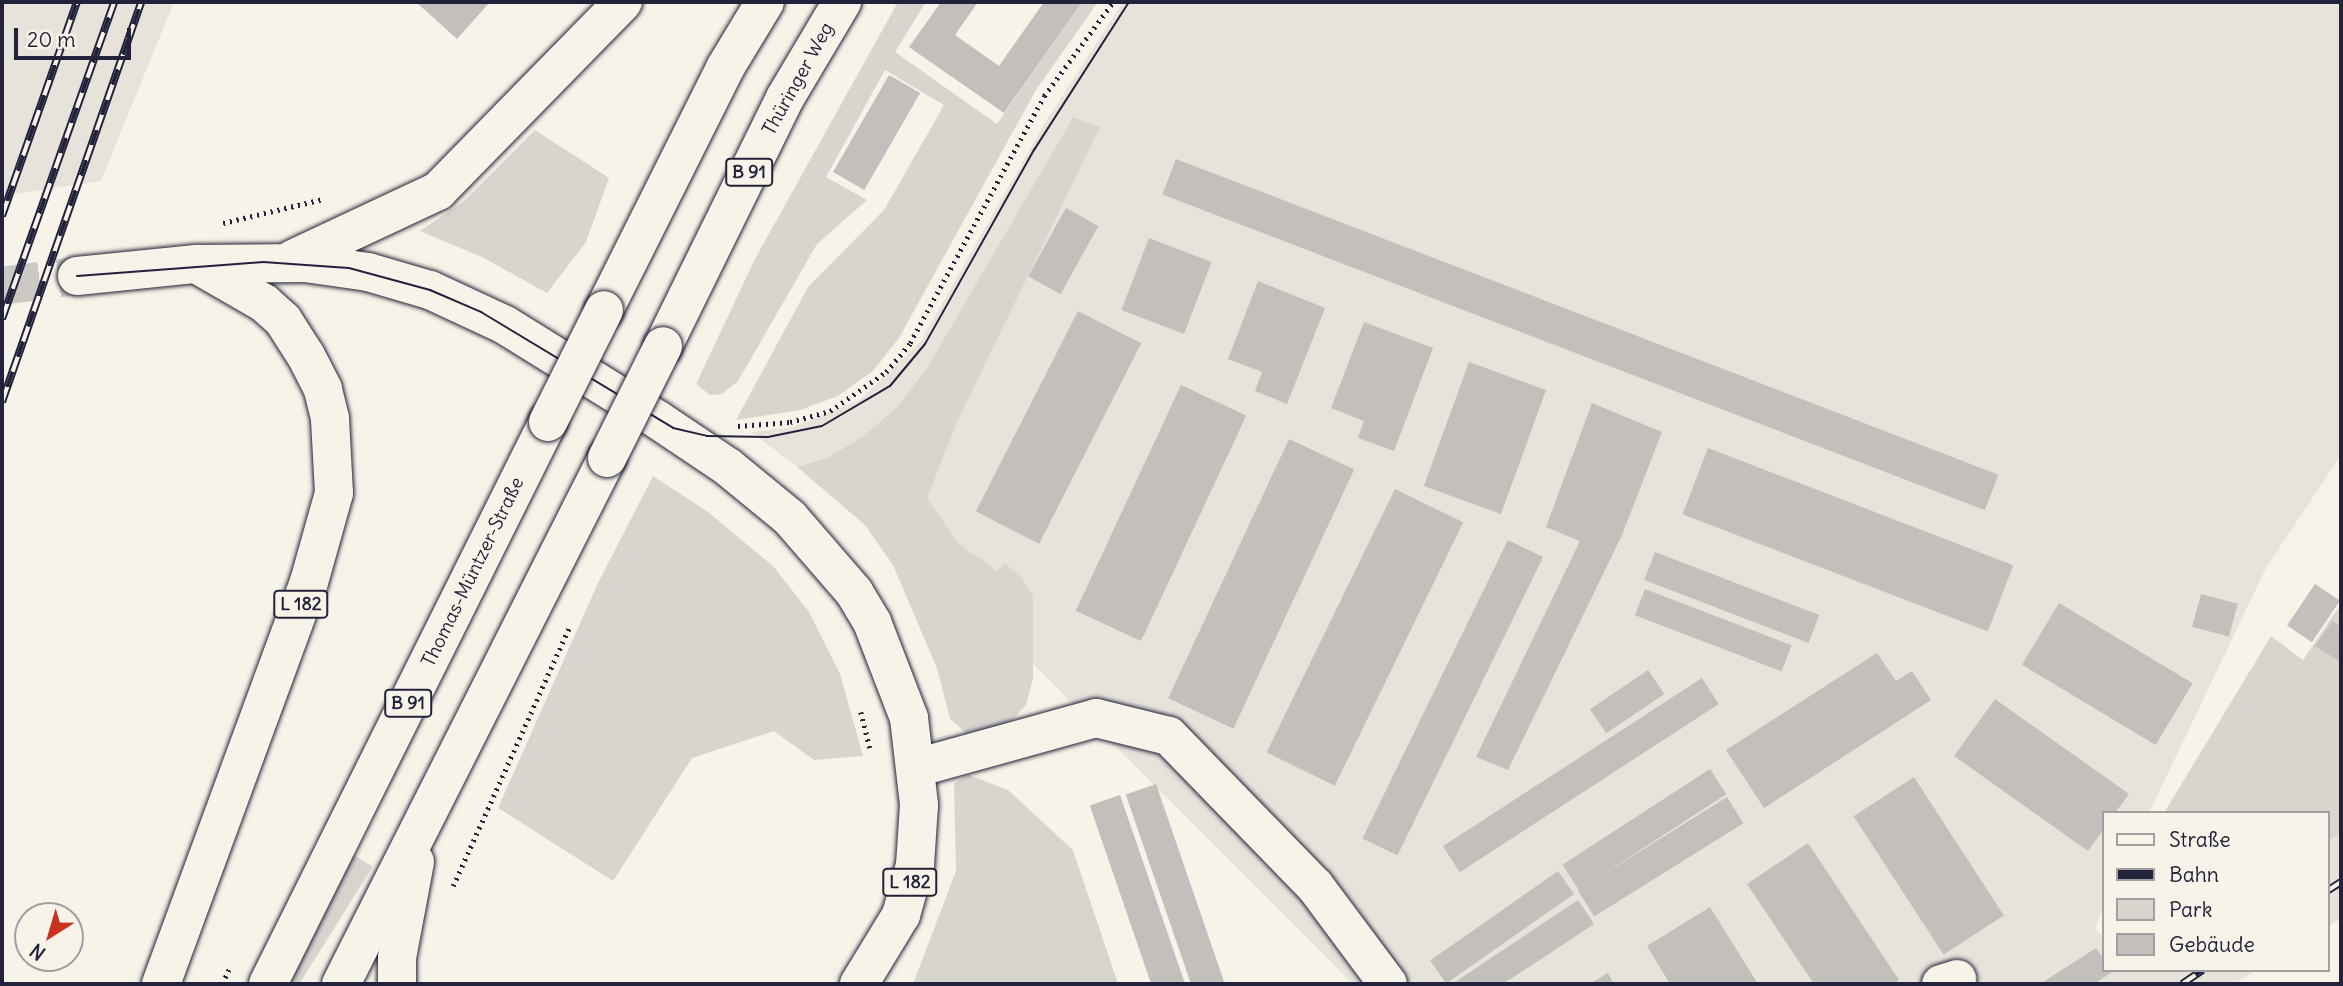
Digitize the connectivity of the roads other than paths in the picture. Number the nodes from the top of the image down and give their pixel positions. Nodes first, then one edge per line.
1 (623, 2) edge
2 (765, 2) edge
3 (842, 2) edge
4 (285, 262) junction
5 (196, 264) junction
6 (78, 276) tunnel mouth
7 (916, 768) junction
8 (425, 811) junction
9 (161, 984) edge
10 (268, 984) edge
11 (341, 984) edge
12 (397, 984) edge
13 (859, 984) edge
14 (1388, 984) edge

1 - 4 main road
2 - 10 main road, Thomas-Müntzer-Straße / B 91, bridge
3 - 8 main road, Thüringer Weg / B 91, bridge
4 - 5 main road, L 182
4 - 7 main road, L 182
5 - 6 main road, L 182
5 - 9 main road, L 182
7 - 13 main road, L 182
7 - 14 main road
8 - 11 main road, B 91
8 - 12 main road

